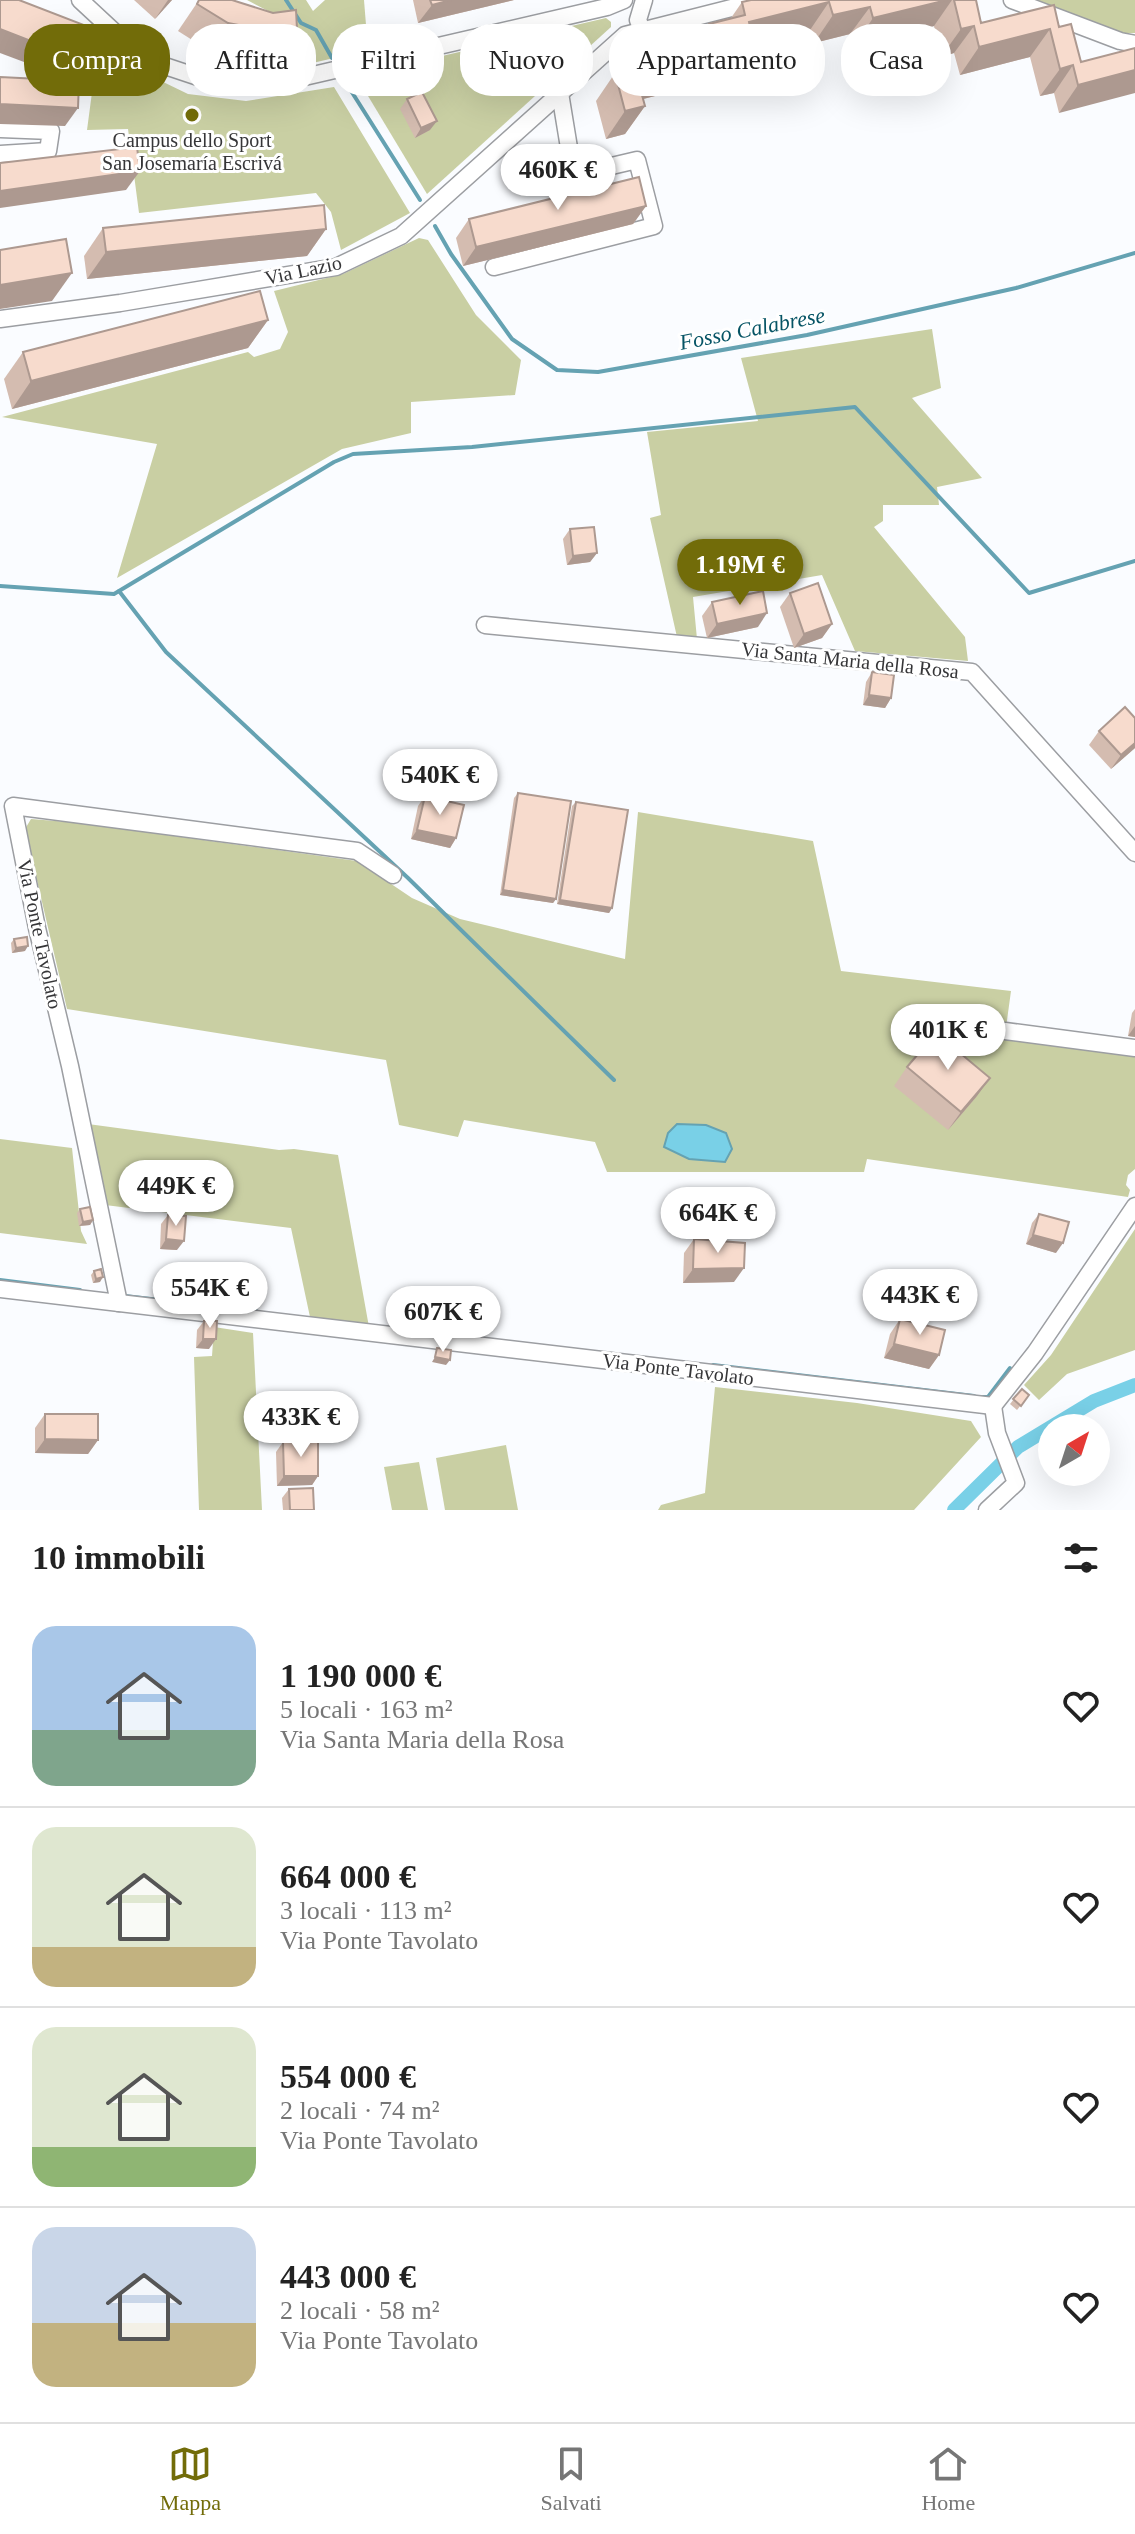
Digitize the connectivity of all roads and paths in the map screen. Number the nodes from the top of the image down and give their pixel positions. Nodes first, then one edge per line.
1 (80, 0) edge
2 (624, 0) edge
3 (644, 0) edge
4 (763, 0) edge
5 (1012, 0) edge
6 (640, 24) edge
7 (645, 24) edge
8 (1135, 44) edge
9 (609, 49) edge
10 (593, 64) edge
11 (557, 96) edge
12 (560, 96) edge
13 (0, 129) edge
14 (0, 154) edge
15 (494, 267) dead end
16 (0, 319) edge
17 (485, 625) dead end
18 (1135, 853) edge
19 (393, 875) dead end
20 (1005, 1031) dead end
21 (1135, 1048) edge
22 (1135, 1206) edge
23 (0, 1289) edge
24 (119, 1303) junction
25 (993, 1406) junction
26 (987, 1510) edge

1 - 2 street
3 - 6 street
4 - 7 street, Via Lazio
5 - 8 street
9 - 10 street, Via Lazio
11 - 16 street, Via Lazio
12 - 15 street
13 - 14 street
17 - 18 street, Via Santa Maria della Rosa
19 - 24 street, Via Ponte Tavolato
20 - 21 street
22 - 25 street
23 - 24 street, Via Ponte Tavolato
24 - 25 street, Via Ponte Tavolato
25 - 26 street

